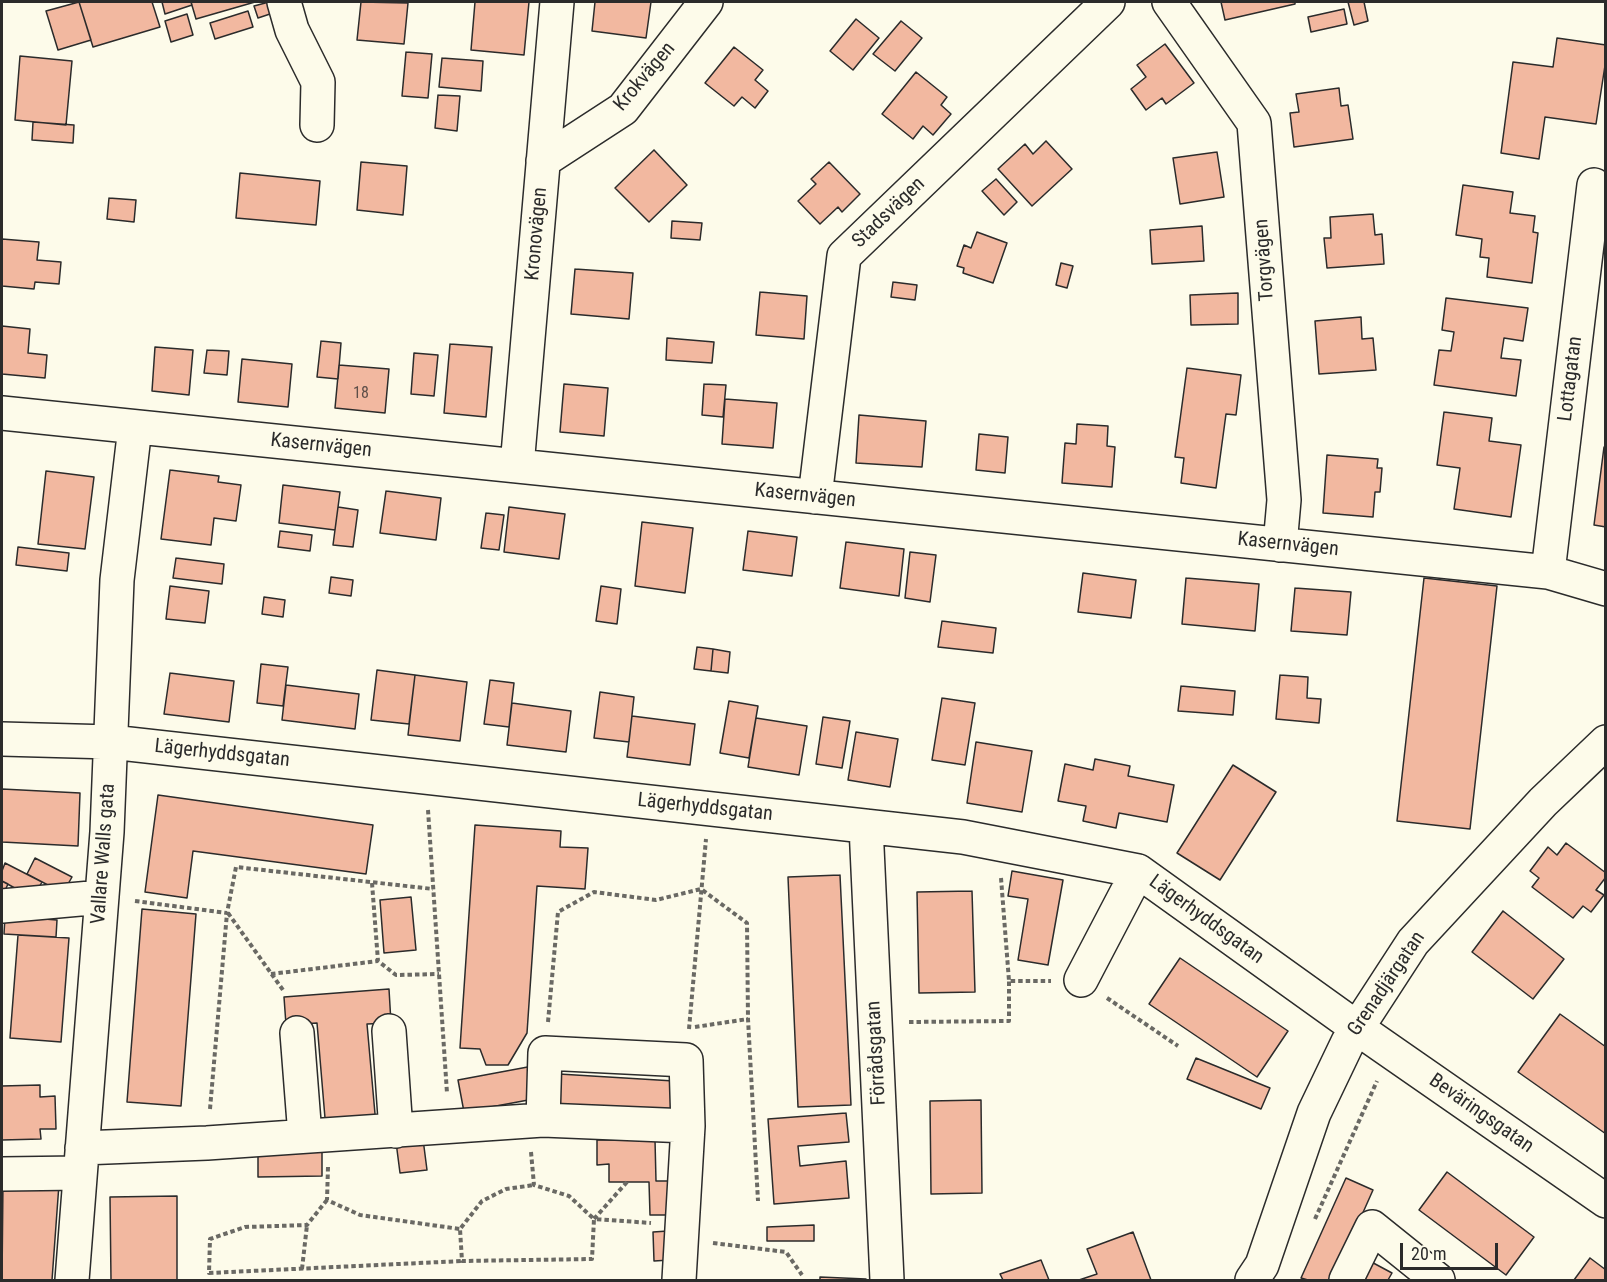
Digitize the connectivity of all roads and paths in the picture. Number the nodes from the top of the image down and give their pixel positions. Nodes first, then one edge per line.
1 (284, 2) edge
2 (557, 2) edge
3 (706, 2) edge
4 (1108, 2) edge
5 (1169, 2) edge
6 (317, 125) dead end
7 (543, 161) junction
8 (1594, 186) dead end
9 (2, 413) edge
10 (135, 427) junction
11 (517, 466) junction
12 (814, 497) junction
13 (1280, 544) junction
14 (1548, 572) junction
15 (1605, 588) edge
16 (2, 739) edge
17 (111, 742) junction
18 (1605, 742) edge
19 (427, 777) junction
20 (709, 808) junction
21 (866, 826) junction
22 (1138, 872) junction
23 (372, 883) junction
24 (433, 889) junction
25 (701, 889) junction
26 (102, 897) junction
27 (2, 906) edge
28 (227, 913) junction
29 (378, 961) junction
30 (271, 974) junction
31 (439, 974) junction
32 (1082, 980) dead end
33 (1009, 981) dead end
34 (283, 990) dead end
35 (748, 1018) junction
36 (875, 1022) junction
37 (1357, 1028) junction
38 (389, 1031) dead end
39 (297, 1033) dead end
40 (688, 1044) junction
41 (1390, 1051) junction
42 (545, 1053) junction
43 (535, 1121) junction
44 (688, 1126) junction
45 (450, 1127) junction
46 (396, 1131) junction
47 (317, 1136) junction
48 (207, 1143) junction
49 (81, 1161) junction
50 (2, 1174) edge
51 (627, 1182) dead end
52 (534, 1185) junction
53 (327, 1200) junction
54 (758, 1201) dead end
55 (1605, 1201) edge
56 (594, 1219) junction
57 (307, 1225) junction
58 (1312, 1226) dead end
59 (460, 1229) junction
60 (681, 1232) junction
61 (462, 1262) junction
62 (302, 1269) junction
63 (1405, 1270) edge
64 (802, 1275) dead end
65 (72, 1281) edge
66 (679, 1281) edge
67 (887, 1281) edge
68 (1252, 1281) edge
69 (1346, 1281) edge
70 (1438, 1281) edge

1 - 6 street
2 - 7 street, Kronovägen
3 - 7 street, Krokvägen
4 - 12 street, Stadsvägen
5 - 13 street, Torgvägen
7 - 11 street, Kronovägen
8 - 14 street, Lottagatan
9 - 10 street, Kasernvägen
10 - 11 street, Kasernvägen
10 - 17 street, Vallare Walls gata
11 - 12 street, Kasernvägen
12 - 13 street, Kasernvägen
13 - 14 street, Kasernvägen
14 - 15 street, Kasernvägen
16 - 17 street, Lägerhyddsgatan
17 - 19 street, Lägerhyddsgatan
17 - 26 street, Vallare Walls gata
18 - 37 street, Grenadjärgatan
19 - 20 street, Lägerhyddsgatan
19 - 24 path
20 - 21 street, Lägerhyddsgatan
20 - 25 path
21 - 22 street, Lägerhyddsgatan
21 - 36 street, Förrådsgatan
22 - 32 street
22 - 37 street, Lägerhyddsgatan
23 - 24 path
23 - 28 path
23 - 29 path
24 - 31 path
25 - 35 path
25 - 40 path
25 - 42 path
26 - 27 street
26 - 28 path
26 - 49 street, Vallare Walls gata
28 - 30 path
28 - 48 path
29 - 30 path
29 - 31 path
30 - 34 path
31 - 45 path
33 - 36 path
35 - 40 path
35 - 54 path
36 - 67 street, Förrådsgatan
37 - 41 street, Beväringsgatan
37 - 68 street, Grenadjärgatan
38 - 46 street
39 - 47 street
40 - 42 street
40 - 44 street
41 - 55 street, Beväringsgatan
41 - 58 path
42 - 43 street
43 - 44 street
43 - 45 street
43 - 52 path
44 - 60 street
45 - 46 street
46 - 47 street
47 - 48 street
47 - 53 path
48 - 49 street
49 - 50 street
49 - 65 street, Vallare Walls gata
51 - 56 path
52 - 56 path
52 - 59 path
53 - 57 path
53 - 59 path
56 - 60 path
56 - 61 path
57 - 62 path
57 - 62 path
59 - 61 path
60 - 64 path
60 - 66 street
61 - 62 path
63 - 69 street
63 - 70 street

